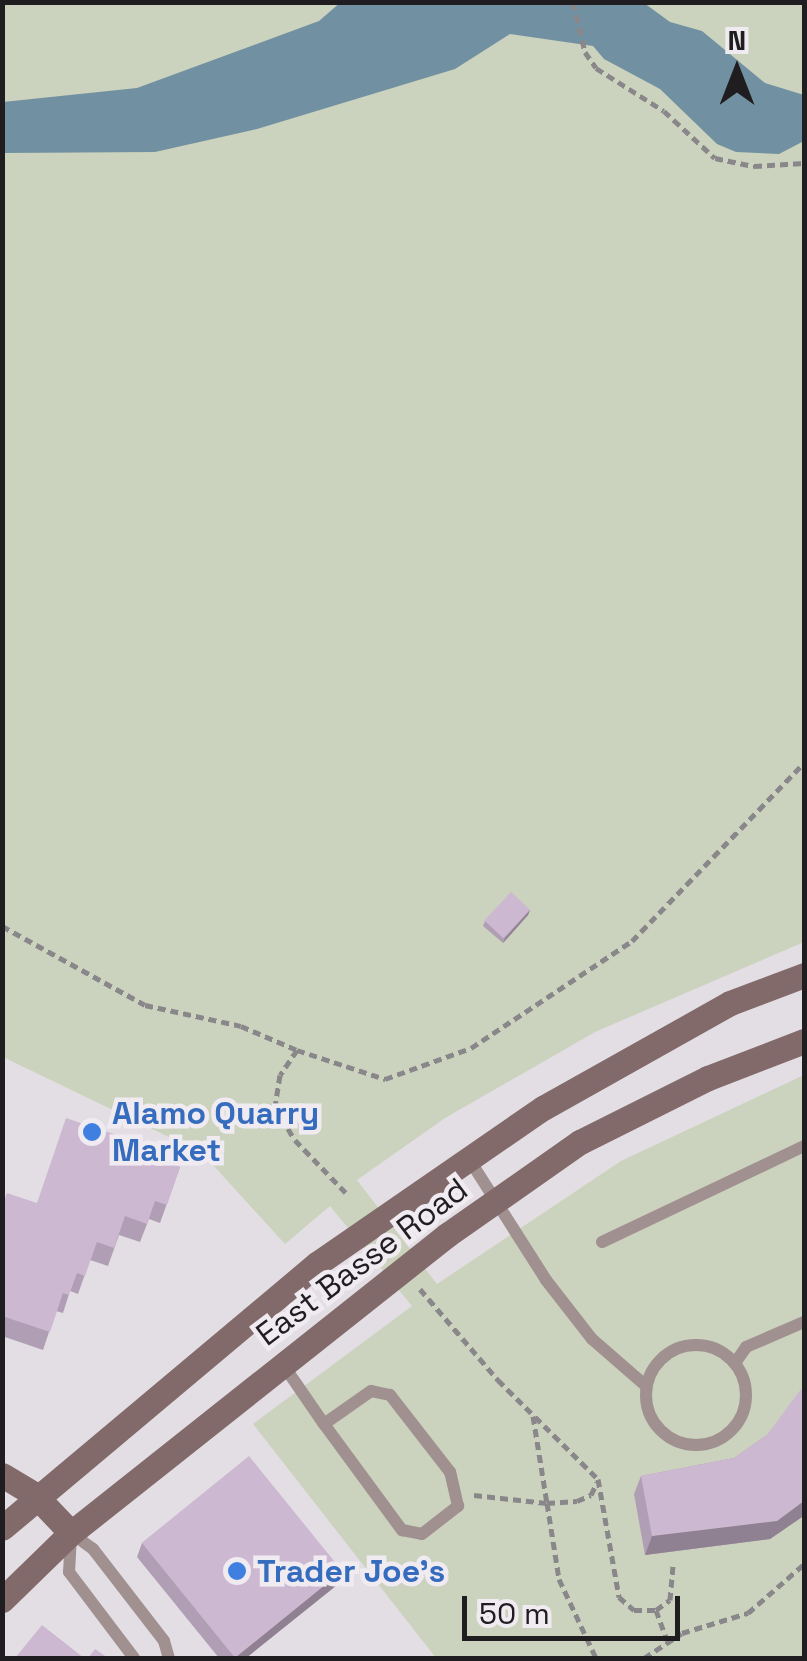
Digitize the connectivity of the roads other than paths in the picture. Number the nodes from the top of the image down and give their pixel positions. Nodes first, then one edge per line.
1 (804, 975) edge
2 (804, 1041) edge
3 (804, 1146) edge
4 (468, 1159) junction
5 (497, 1200) junction
6 (602, 1242) dead end
7 (804, 1322) edge
8 (282, 1363) junction
9 (735, 1363) junction
10 (646, 1386) junction
11 (324, 1424) junction
12 (2, 1475) edge
13 (35, 1495) junction
14 (2, 1528) edge
15 (71, 1533) junction
16 (2, 1600) edge
17 (134, 1658) edge
18 (169, 1658) edge

1 - 4 main road, East Basse Road
2 - 5 main road, East Basse Road
3 - 6 lane
4 - 5 lane
4 - 13 main road, East Basse Road
5 - 8 main road, East Basse Road
5 - 10 lane
7 - 9 lane
8 - 11 lane
8 - 15 main road, East Basse Road
9 - 10 lane
9 - 10 lane
11 - 11 lane
12 - 13 main road
13 - 14 main road, East Basse Road
13 - 15 main road
15 - 16 main road, East Basse Road
15 - 17 lane
15 - 18 lane

